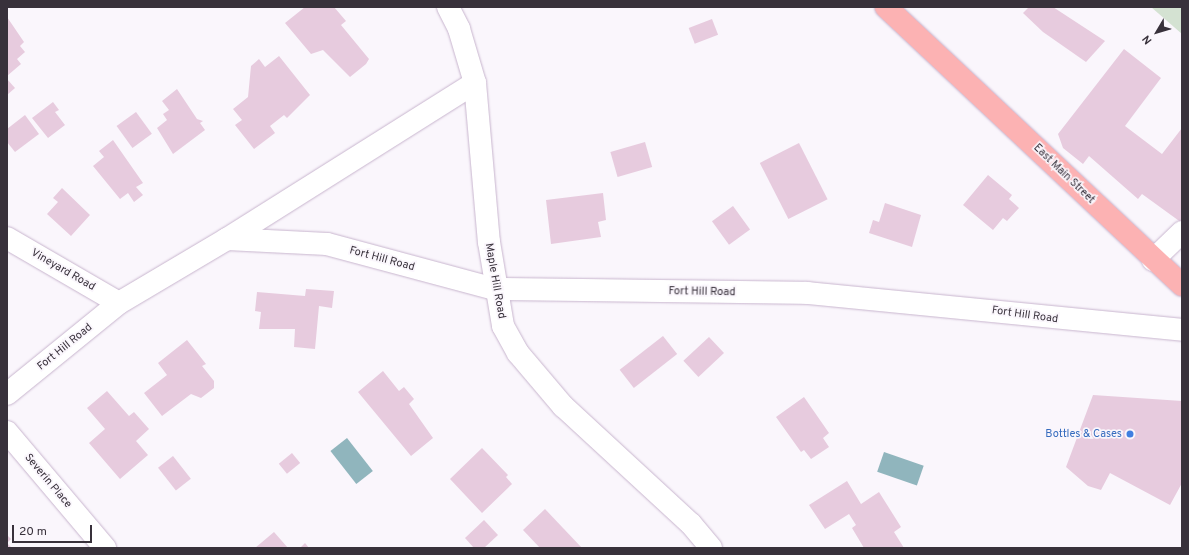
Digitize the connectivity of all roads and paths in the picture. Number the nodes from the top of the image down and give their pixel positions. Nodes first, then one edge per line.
1 (448, 7) edge
2 (886, 7) edge
3 (906, 7) edge
4 (948, 62) junction
5 (475, 83) junction
6 (1182, 232) edge
7 (7, 238) edge
8 (226, 239) junction
9 (1153, 260) junction
10 (1182, 285) edge
11 (495, 289) junction
12 (119, 303) junction
13 (1182, 330) edge
14 (7, 394) edge
15 (7, 432) edge
16 (105, 548) edge
17 (711, 548) edge

1 - 5 street, Maple Hill Road
2 - 4 main road, East Main Street
3 - 4 main road, East Main Street
4 - 9 main road, East Main Street
5 - 8 street, Fort Hill Road
5 - 11 street, Maple Hill Road
6 - 9 street
7 - 12 street, Vineyard Road
8 - 11 street, Fort Hill Road
8 - 12 street, Fort Hill Road
9 - 10 main road, East Main Street
11 - 13 street, Fort Hill Road
11 - 17 street, Maple Hill Road
12 - 14 street, Fort Hill Road
15 - 16 street, Severin Place

